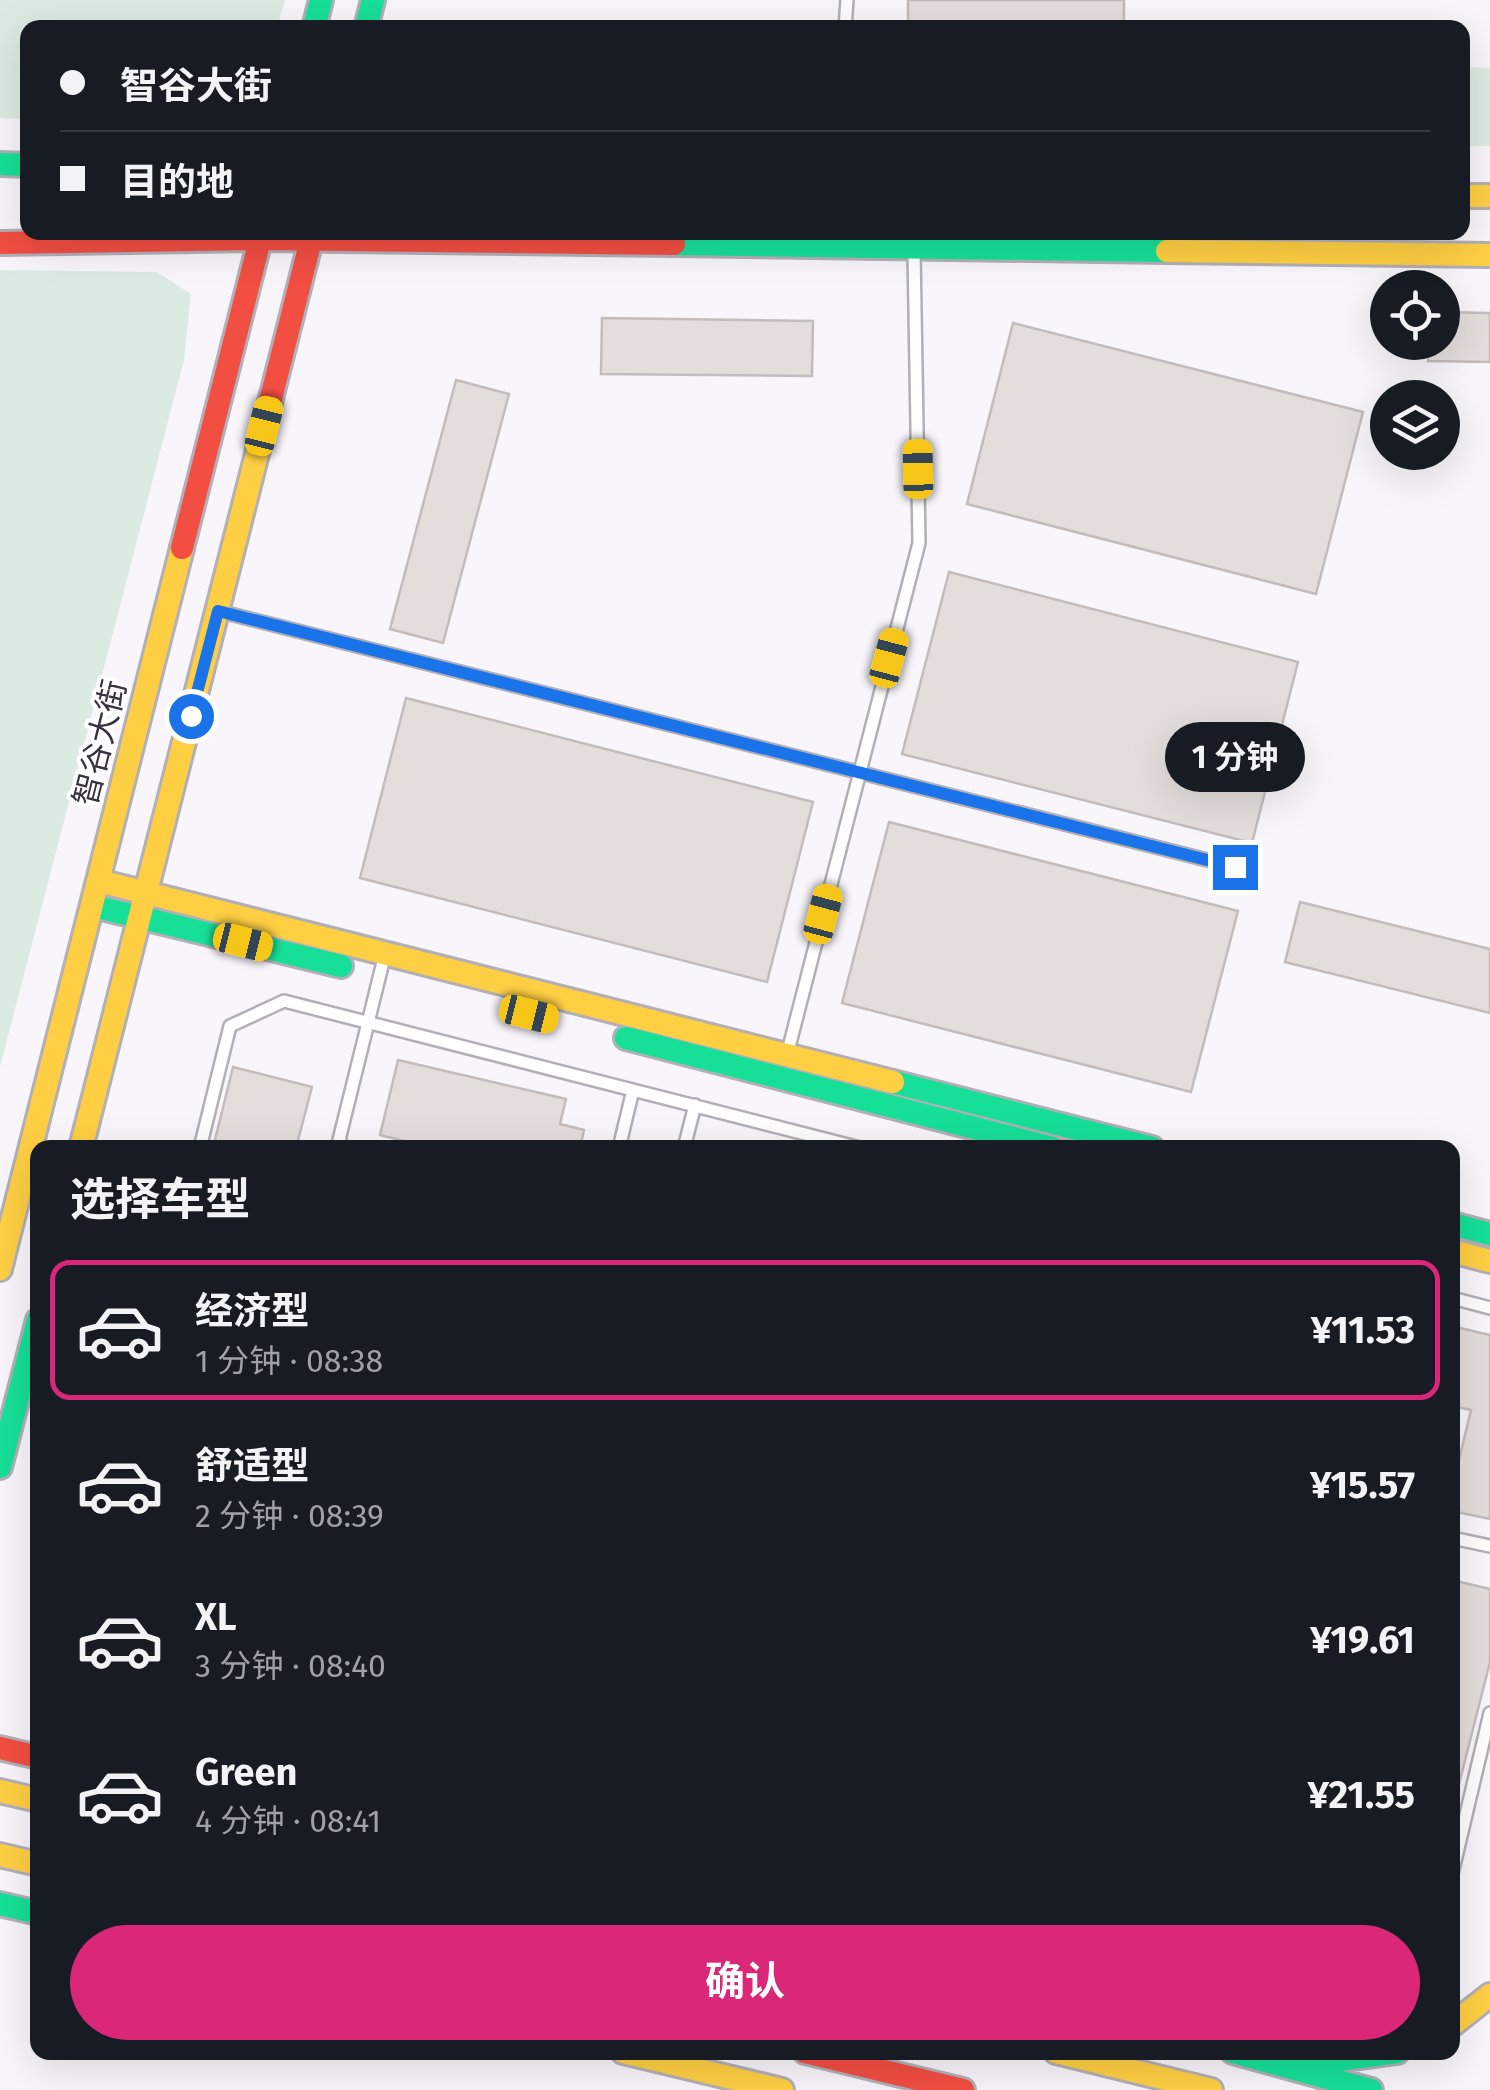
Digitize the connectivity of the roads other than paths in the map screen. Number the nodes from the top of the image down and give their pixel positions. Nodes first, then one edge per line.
1 (112, 240) edge
2 (260, 240) edge
3 (311, 240) edge
4 (513, 240) edge
5 (0, 243) edge
6 (914, 248) junction
7 (1490, 254) edge
8 (218, 611) junction
9 (859, 772) junction
10 (1235, 867) dead end
11 (99, 881) junction
12 (146, 892) junction
13 (92, 906) junction
14 (140, 916) junction
15 (382, 965) junction
16 (368, 1022) junction
17 (786, 1056) junction
18 (633, 1090) junction
19 (983, 1105) junction
20 (695, 1106) junction
21 (974, 1138) edge
22 (33, 1140) edge
23 (84, 1140) edge
24 (202, 1140) edge
25 (340, 1140) edge
26 (620, 1140) edge
27 (686, 1140) edge
28 (829, 1140) edge
29 (1121, 1140) edge
30 (30, 1151) edge
31 (1460, 1226) edge
32 (1490, 1234) edge
33 (1460, 1253) edge
34 (1490, 1260) edge
35 (0, 1269) edge
36 (1460, 1300) edge
37 (1490, 1308) edge
38 (30, 1362) edge
39 (0, 1467) edge
40 (1460, 1540) edge
41 (1490, 1546) edge
42 (1490, 1713) edge
43 (0, 1748) edge
44 (30, 1755) edge
45 (0, 1791) edge
46 (30, 1798) edge
47 (1460, 1840) edge
48 (0, 1855) edge
49 (30, 1862) edge
50 (0, 1904) edge
51 (30, 1911) edge
52 (1490, 1995) edge
53 (1460, 2019) edge
54 (656, 2060) edge
55 (837, 2060) edge
56 (1089, 2060) edge
57 (1261, 2060) edge
58 (1360, 2060) edge
59 (1275, 2064) junction
60 (782, 2090) edge
61 (963, 2090) edge
62 (1211, 2090) edge
63 (1371, 2090) edge

1 - 5 street
2 - 11 street, 智谷大街
3 - 8 street
4 - 6 street
6 - 7 street
6 - 9 lane
8 - 9 lane
8 - 12 street
9 - 10 lane
9 - 17 lane
11 - 12 street
11 - 13 street, 智谷大街
12 - 14 street
12 - 15 street
13 - 14 street
13 - 22 street, 智谷大街
14 - 15 street
14 - 23 street
15 - 16 lane
15 - 17 street
15 - 21 street
16 - 18 lane
16 - 24 lane
16 - 25 lane
17 - 19 street
18 - 20 lane
18 - 26 lane
19 - 21 lane
19 - 29 street
20 - 27 lane
20 - 28 lane
30 - 35 street, 智谷大街
31 - 32 street
33 - 34 street
36 - 37 lane
38 - 39 street
40 - 41 lane
42 - 47 lane
43 - 44 street
45 - 46 street
48 - 49 street
50 - 51 street
52 - 53 street
54 - 60 street
55 - 61 street
56 - 62 street
57 - 59 street
58 - 59 street
59 - 63 street

